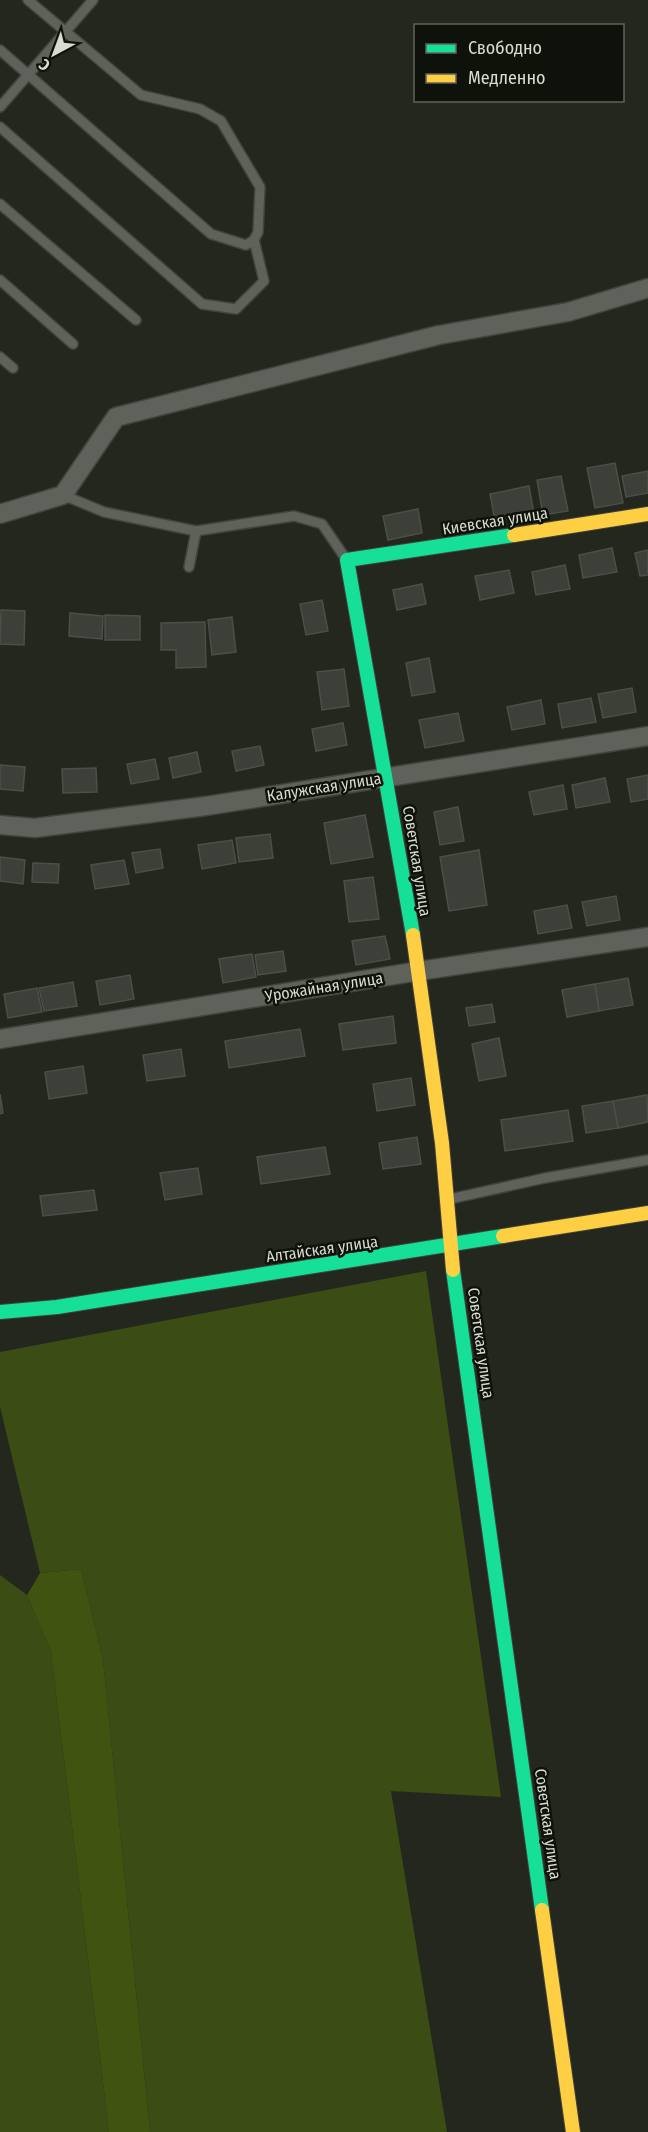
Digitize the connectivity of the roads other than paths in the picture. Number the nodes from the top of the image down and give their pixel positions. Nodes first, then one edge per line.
1 (28, 0) edge
2 (93, 0) edge
3 (65, 32) junction
4 (0, 50) edge
5 (29, 74) junction
6 (0, 107) edge
7 (0, 127) edge
8 (0, 204) edge
9 (254, 240) junction
10 (0, 280) edge
11 (648, 288) edge
12 (136, 320) dead end
13 (73, 344) dead end
14 (0, 357) edge
15 (13, 368) dead end
16 (63, 495) junction
17 (0, 514) edge
18 (648, 514) edge
19 (196, 531) junction
20 (347, 560) junction
21 (189, 567) dead end
22 (648, 736) edge
23 (387, 777) junction
24 (0, 825) edge
25 (648, 937) edge
26 (419, 971) junction
27 (0, 1039) edge
28 (648, 1160) edge
29 (449, 1199) junction
30 (648, 1213) edge
31 (450, 1245) junction
32 (0, 1312) edge
33 (573, 2132) edge

1 - 3 lane
2 - 3 lane
3 - 5 lane
3 - 9 lane
4 - 5 lane
5 - 6 lane
5 - 9 lane
7 - 9 lane
8 - 12 lane
10 - 13 lane
11 - 16 street
14 - 15 lane
16 - 17 street
16 - 19 lane
18 - 20 street, Киевская улица
19 - 20 lane
19 - 21 lane
20 - 23 street, Советская улица
22 - 23 street, Калужская улица
23 - 24 street, Калужская улица
23 - 26 street, Советская улица
25 - 26 street, Урожайная улица
26 - 27 street, Урожайная улица
26 - 29 street, Советская улица
28 - 29 lane
29 - 31 street, Советская улица
30 - 31 street, Алтайская улица
31 - 32 street, Алтайская улица
31 - 33 street, Советская улица

